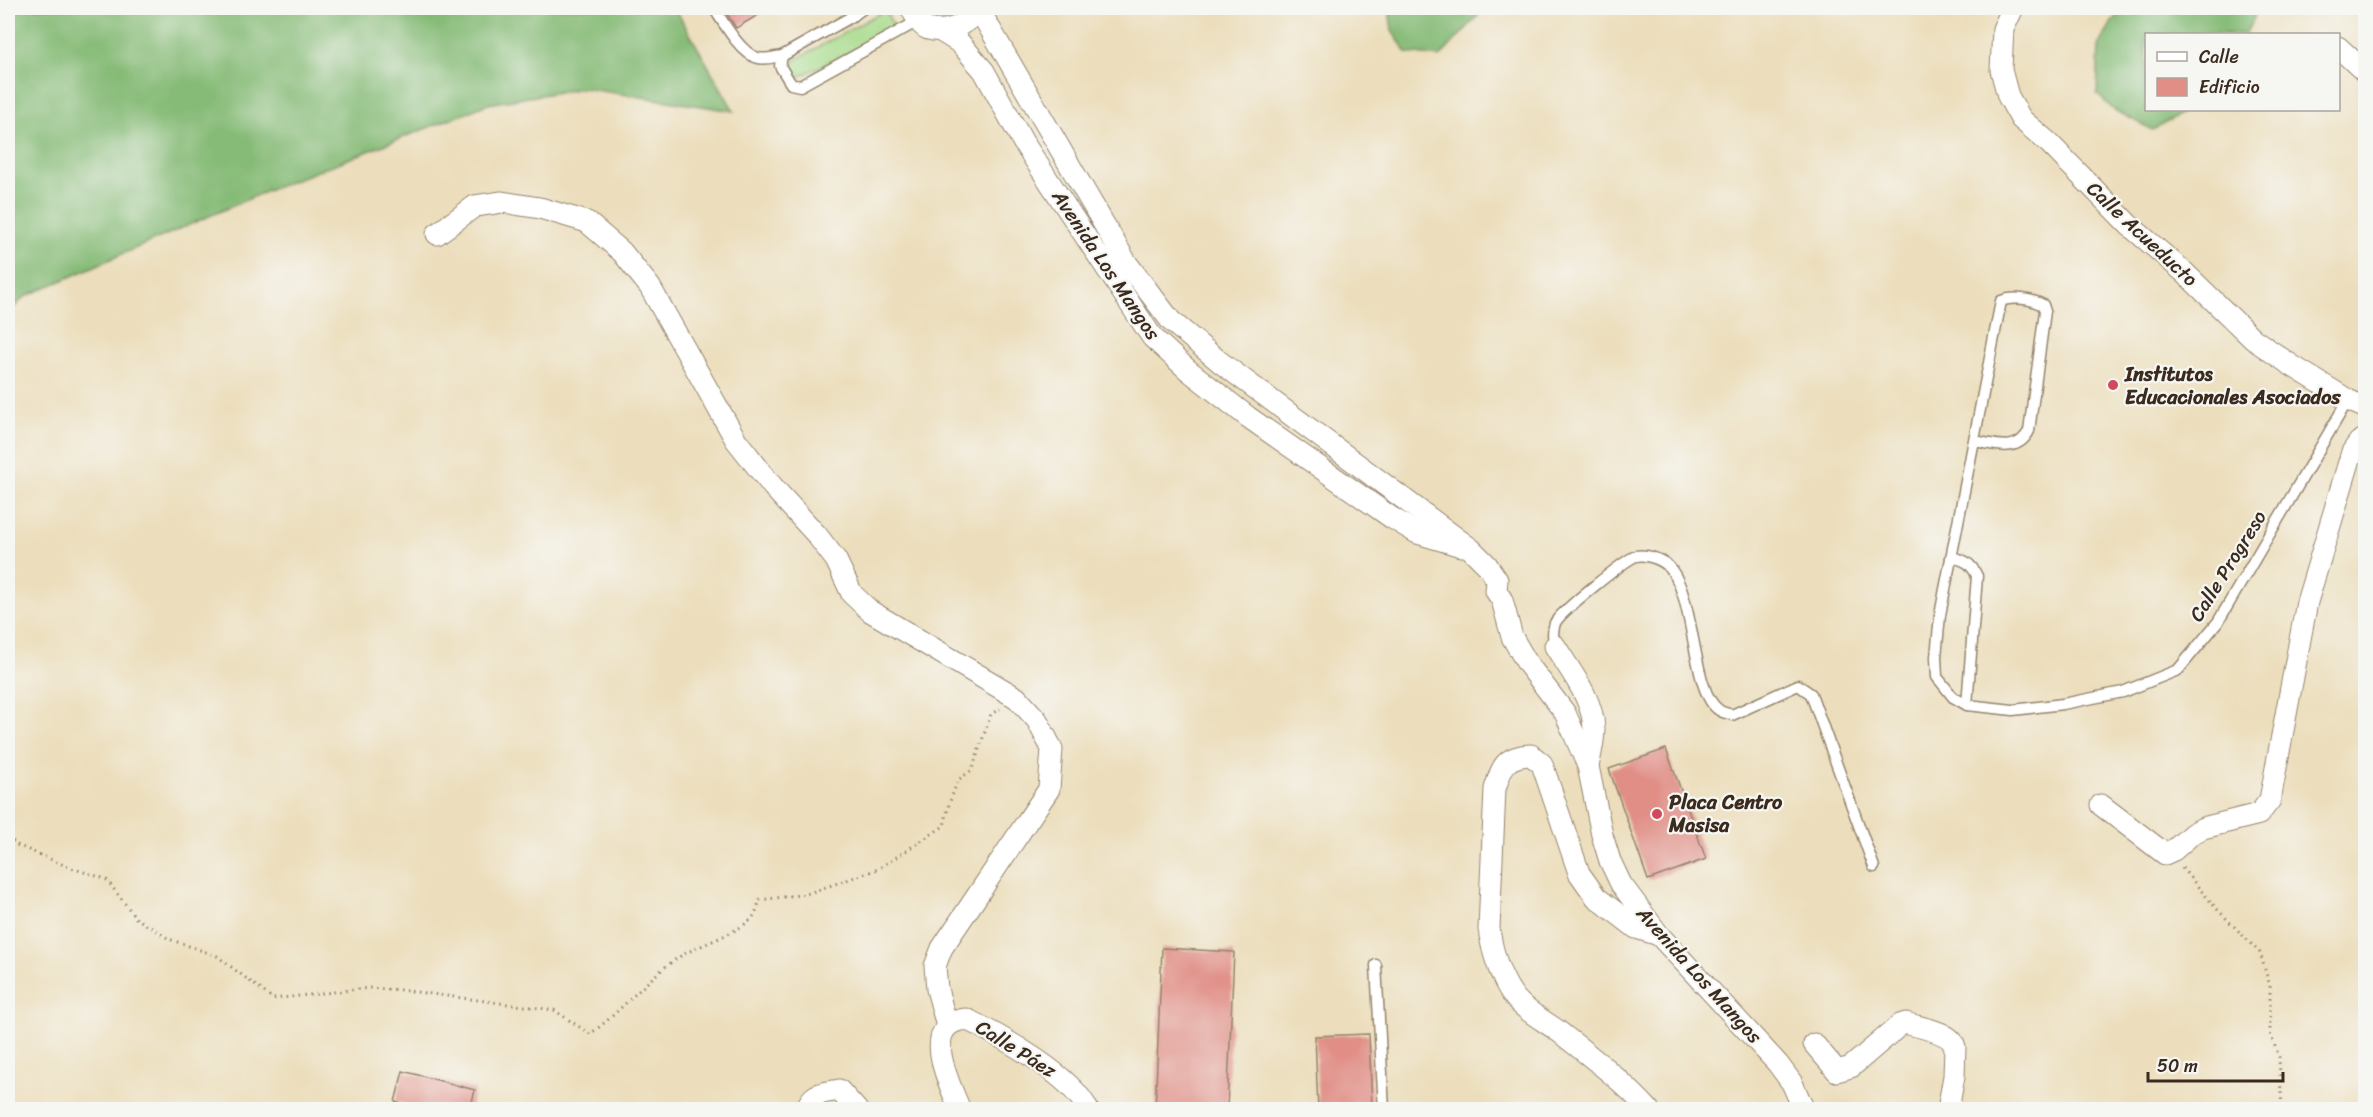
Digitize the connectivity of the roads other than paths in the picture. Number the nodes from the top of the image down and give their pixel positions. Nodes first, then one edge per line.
1 (714, 8) edge
2 (864, 8) edge
3 (977, 8) edge
4 (2013, 8) edge
5 (915, 14) edge
6 (939, 30) junction
7 (2340, 49) edge
8 (783, 56) junction
9 (2366, 73) edge
10 (437, 234) dead end
11 (2357, 404) edge
12 (2366, 438) edge
13 (1974, 441) junction
14 (1471, 549) junction
15 (1951, 557) junction
16 (1555, 646) joint
17 (1967, 705) junction
18 (1588, 766) junction
19 (2101, 805) dead end
20 (1874, 867) dead end
21 (1659, 935) junction
22 (1376, 965) dead end
23 (947, 1026) junction
24 (1814, 1044) dead end
25 (806, 1110) edge
26 (857, 1110) edge
27 (960, 1110) edge
28 (1088, 1110) edge
29 (1384, 1110) edge
30 (1649, 1110) edge
31 (1803, 1110) edge
32 (1948, 1110) edge

1 - 8 lane
2 - 8 lane
3 - 6 street, Avenida Los Mangos
3 - 14 street, Avenida Los Mangos
4 - 11 street, Calle Acueducto
5 - 6 street, Avenida Los Mangos
5 - 8 lane
6 - 14 street, Avenida Los Mangos
7 - 9 street
10 - 23 street
11 - 17 lane, Calle Progreso
12 - 19 street
13 - 13 lane
13 - 15 lane
14 - 18 street, Avenida Los Mangos
15 - 17 lane, Calle Progreso
15 - 17 lane
16 - 18 street
16 - 20 lane
18 - 21 street, Avenida Los Mangos
21 - 30 street
21 - 31 street, Avenida Los Mangos
22 - 29 lane
23 - 27 street, Calle Páez
23 - 28 street, Calle Páez
24 - 32 street
25 - 26 street

